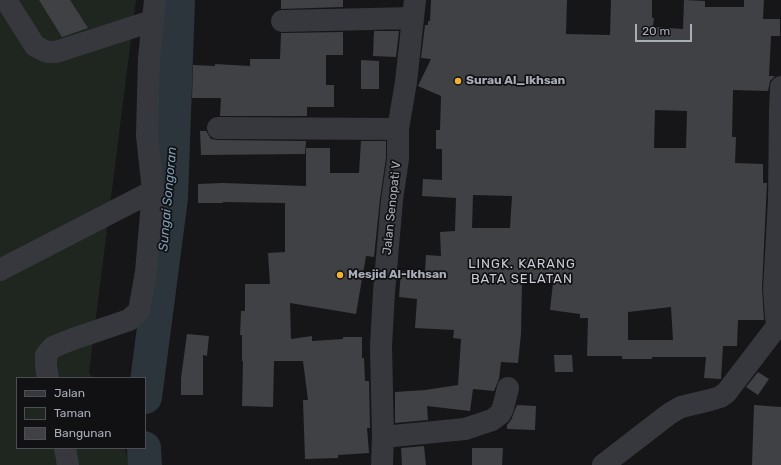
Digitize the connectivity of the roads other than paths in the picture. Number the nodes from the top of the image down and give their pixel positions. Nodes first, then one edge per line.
1 (6, 0) edge
2 (414, 9) edge
3 (153, 10) edge
4 (282, 21) dead end
5 (781, 87) edge
6 (218, 128) dead end
7 (398, 129) junction
8 (153, 191) junction
9 (0, 270) edge
10 (779, 325) edge
11 (48, 377) edge
12 (508, 388) dead end
13 (383, 436) junction
14 (65, 449) edge
15 (68, 465) edge
16 (382, 465) edge
17 (603, 465) edge

1 - 3 street
2 - 4 street
2 - 7 street, Jalan Senopati V
3 - 8 street
5 - 10 street
6 - 7 street
7 - 13 street, Jalan Senopati V
8 - 9 street
8 - 11 street
10 - 17 street
12 - 13 street
13 - 16 street, Jalan Senopati V
14 - 15 street

